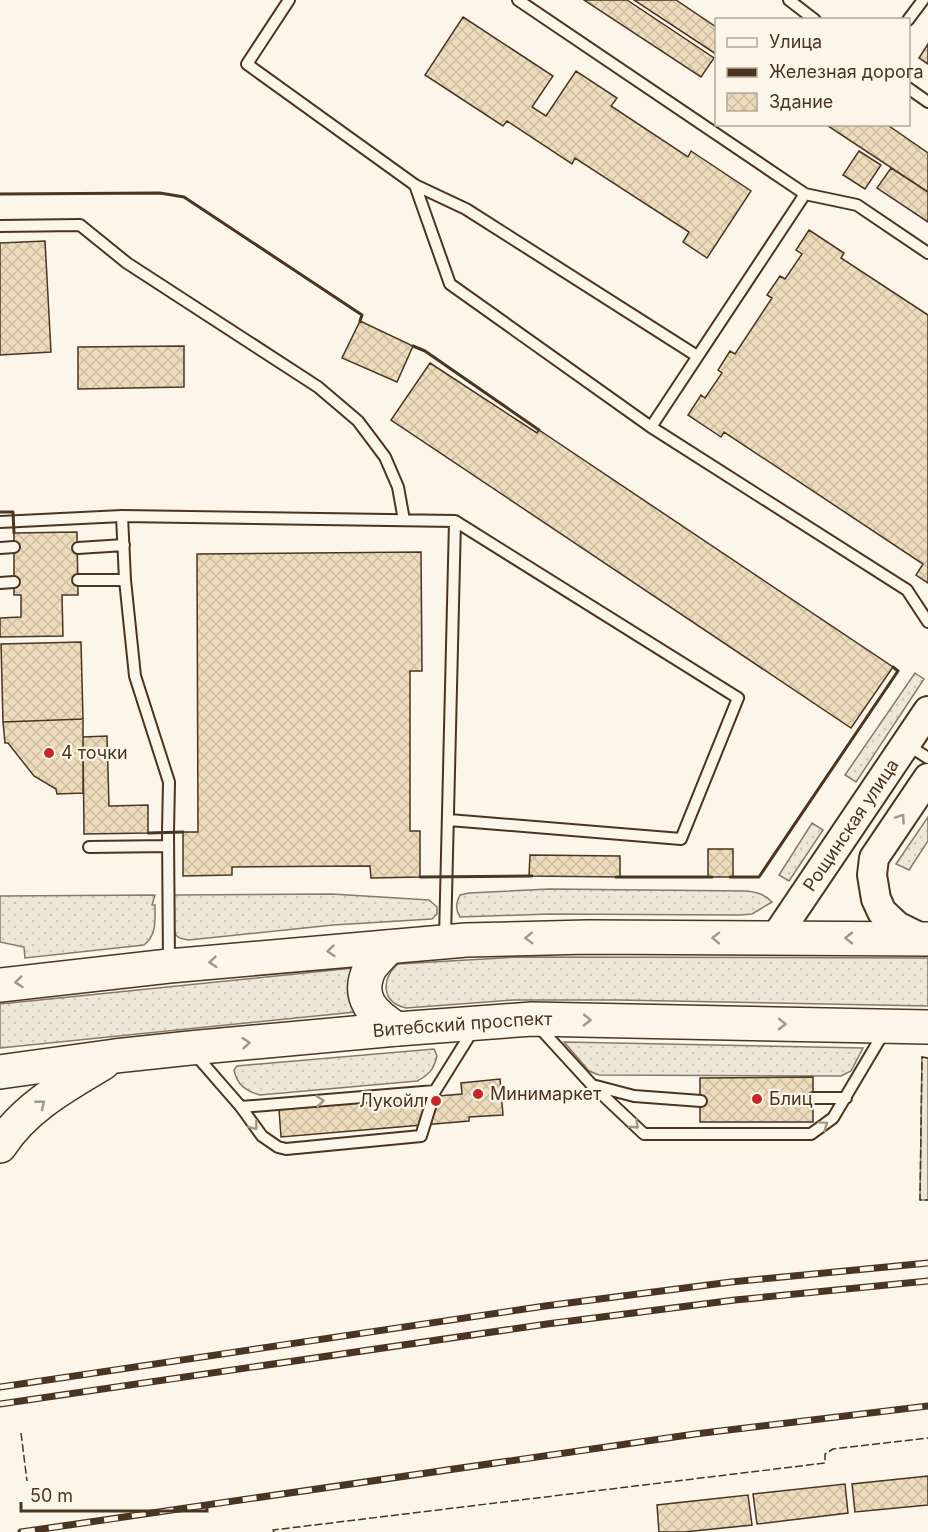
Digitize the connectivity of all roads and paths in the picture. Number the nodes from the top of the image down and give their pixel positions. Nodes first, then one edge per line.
1 (289, 0) edge
2 (518, 0) edge
3 (789, 0) edge
4 (923, 0) edge
5 (812, 18) edge
6 (910, 19) edge
7 (910, 89) edge
8 (928, 102) edge
9 (415, 185) junction
10 (805, 194) junction
11 (0, 226) edge
12 (928, 253) edge
13 (698, 356) junction
14 (651, 427) junction
15 (122, 516) junction
16 (404, 520) junction
17 (455, 521) junction
18 (0, 522) edge
19 (124, 545) junction
20 (14, 547) dead end
21 (0, 548) edge
22 (78, 548) dead end
23 (78, 580) dead end
24 (125, 580) junction
25 (14, 582) dead end
26 (0, 583) edge
27 (928, 622) edge
28 (928, 711) edge
29 (917, 751) edge
30 (928, 778) edge
31 (449, 820) junction
32 (168, 846) junction
33 (88, 847) dead end
34 (775, 938) junction
35 (926, 939) edge
36 (444, 942) junction
37 (389, 947) junction
38 (169, 966) junction
39 (0, 985) edge
40 (532, 1019) junction
41 (478, 1022) junction
42 (888, 1026) junction
43 (928, 1027) edge
44 (398, 1029) junction
45 (190, 1048) junction
46 (116, 1056) junction
47 (0, 1072) edge
48 (592, 1085) junction
49 (435, 1091) junction
50 (813, 1098) dead end
51 (846, 1098) junction
52 (701, 1101) dead end
53 (241, 1107) junction
54 (0, 1146) edge

1 - 9 lane
2 - 10 lane
3 - 5 lane
4 - 6 lane
7 - 8 lane
9 - 13 lane
9 - 14 lane
10 - 12 lane
10 - 13 lane
11 - 16 lane
13 - 14 lane
14 - 27 lane
15 - 16 lane
15 - 18 lane
15 - 19 lane
16 - 17 lane
17 - 31 lane
17 - 31 lane
19 - 22 lane
19 - 24 lane
20 - 21 lane
23 - 24 lane
24 - 32 lane
25 - 26 lane
28 - 29 street, Рощинская улица
29 - 34 street, Рощинская улица
35 -> 30 street, Рощинская улица
31 - 36 lane
32 - 33 lane
32 - 38 lane
35 -> 34 main road
34 -> 36 main road
36 - 37 main road
37 -> 38 main road
37 - 44 main road
38 -> 39 main road
40 - 41 main road, Витебский проспект
40 -> 42 main road, Витебский проспект
40 - 48 lane
41 - 44 main road, Витебский проспект
41 - 49 lane
42 - 43 main road, Витебский проспект
42 - 51 lane
45 -> 44 main road, Витебский проспект
45 - 46 main road, Витебский проспект
45 - 53 lane
46 - 47 main road, Витебский проспект
54 -> 46 main road
48 -> 51 lane
48 - 52 lane
53 -> 49 lane
53 -> 49 lane
50 - 51 lane

